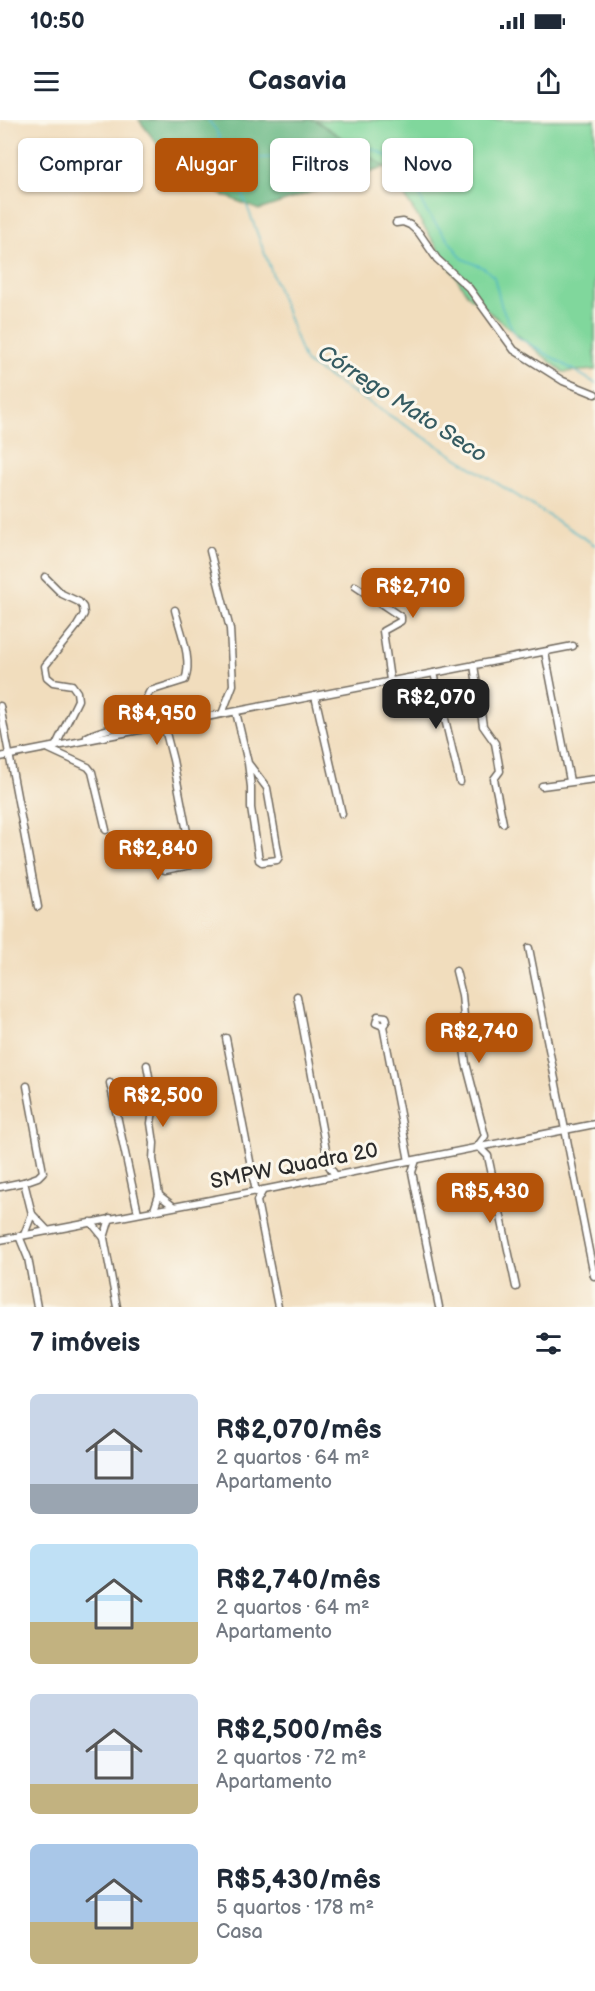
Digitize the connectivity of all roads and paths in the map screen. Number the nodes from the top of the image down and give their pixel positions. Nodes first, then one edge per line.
1 (396, 224) dead end
2 (595, 394) edge
3 (210, 550) dead end
4 (45, 577) dead end
5 (355, 586) dead end
6 (175, 610) dead end
7 (573, 646) dead end
8 (545, 652) junction
9 (474, 665) junction
10 (434, 673) junction
11 (390, 680) junction
12 (315, 696) junction
13 (0, 706) edge
14 (237, 712) junction
15 (222, 714) junction
16 (164, 725) junction
17 (81, 741) junction
18 (51, 748) junction
19 (10, 755) junction
20 (0, 757) edge
21 (248, 763) junction
22 (595, 779) edge
23 (570, 781) junction
24 (460, 782) dead end
25 (542, 786) dead end
26 (342, 814) dead end
27 (503, 822) dead end
28 (106, 830) dead end
29 (192, 855) junction
30 (183, 857) junction
31 (186, 867) junction
32 (38, 907) dead end
33 (529, 948) dead end
34 (456, 971) dead end
35 (297, 996) dead end
36 (382, 1026) dead end
37 (226, 1038) dead end
38 (147, 1065) dead end
39 (110, 1083) dead end
40 (27, 1086) dead end
41 (595, 1124) edge
42 (564, 1130) junction
43 (485, 1136) junction
44 (494, 1144) junction
45 (478, 1147) junction
46 (488, 1156) junction
47 (409, 1161) junction
48 (330, 1166) junction
49 (412, 1172) junction
50 (335, 1175) junction
51 (325, 1177) junction
52 (24, 1182) junction
53 (0, 1187) edge
54 (259, 1191) junction
55 (244, 1194) junction
56 (159, 1195) junction
57 (257, 1202) junction
58 (173, 1206) junction
59 (153, 1210) junction
60 (138, 1213) junction
61 (32, 1214) junction
62 (110, 1218) junction
63 (91, 1222) junction
64 (48, 1231) junction
65 (22, 1236) junction
66 (104, 1238) junction
67 (0, 1240) edge
68 (594, 1276) edge
69 (516, 1287) dead end
70 (37, 1307) edge
71 (117, 1307) edge
72 (278, 1307) edge
73 (439, 1307) edge

1 - 2 street
3 - 15 street
4 - 18 street
5 - 11 street
6 - 17 street
7 - 8 street
8 - 9 street
8 - 23 street
9 - 10 street
9 - 27 street
10 - 11 street
10 - 24 street
11 - 12 street
12 - 14 street
12 - 26 street
13 - 19 street
14 - 15 street
14 - 21 street
15 - 16 street
16 - 17 street
16 - 29 street
17 - 18 street
18 - 19 street
18 - 28 street
19 - 20 street
19 - 32 street
21 - 21 street
22 - 23 street
23 - 25 street
29 - 30 street
29 - 31 street
30 - 31 street
30 - 31 street
33 - 42 street
34 - 43 street
35 - 48 street
36 - 47 street
37 - 54 street
38 - 56 street
39 - 60 street
40 - 52 street
41 - 42 street, SMPW Quadra 20
42 - 44 street, SMPW Quadra 20
42 - 68 street
43 - 44 street
43 - 45 street
44 - 45 street, SMPW Quadra 20
44 - 46 street
45 - 46 street
45 - 47 street, SMPW Quadra 20
46 - 69 street
47 - 49 street
47 - 49 street
47 - 50 street, SMPW Quadra 20
48 - 50 street
48 - 51 street
49 - 73 street
50 - 51 street, SMPW Quadra 20
51 - 54 street, SMPW Quadra 20
52 - 53 street
52 - 61 street
54 - 55 street, SMPW Quadra 20
54 - 57 street
55 - 57 street
55 - 58 street, SMPW Quadra 20
56 - 58 street
56 - 59 street
57 - 72 street
58 - 59 street, SMPW Quadra 20
59 - 60 street, SMPW Quadra 20
60 - 62 street, SMPW Quadra 20
61 - 64 street
61 - 65 street
62 - 63 street, SMPW Quadra 20
62 - 66 street
63 - 64 street, SMPW Quadra 20
63 - 66 street
64 - 65 street, SMPW Quadra 20
65 - 67 street, SMPW Quadra 20
65 - 70 street
66 - 71 street

